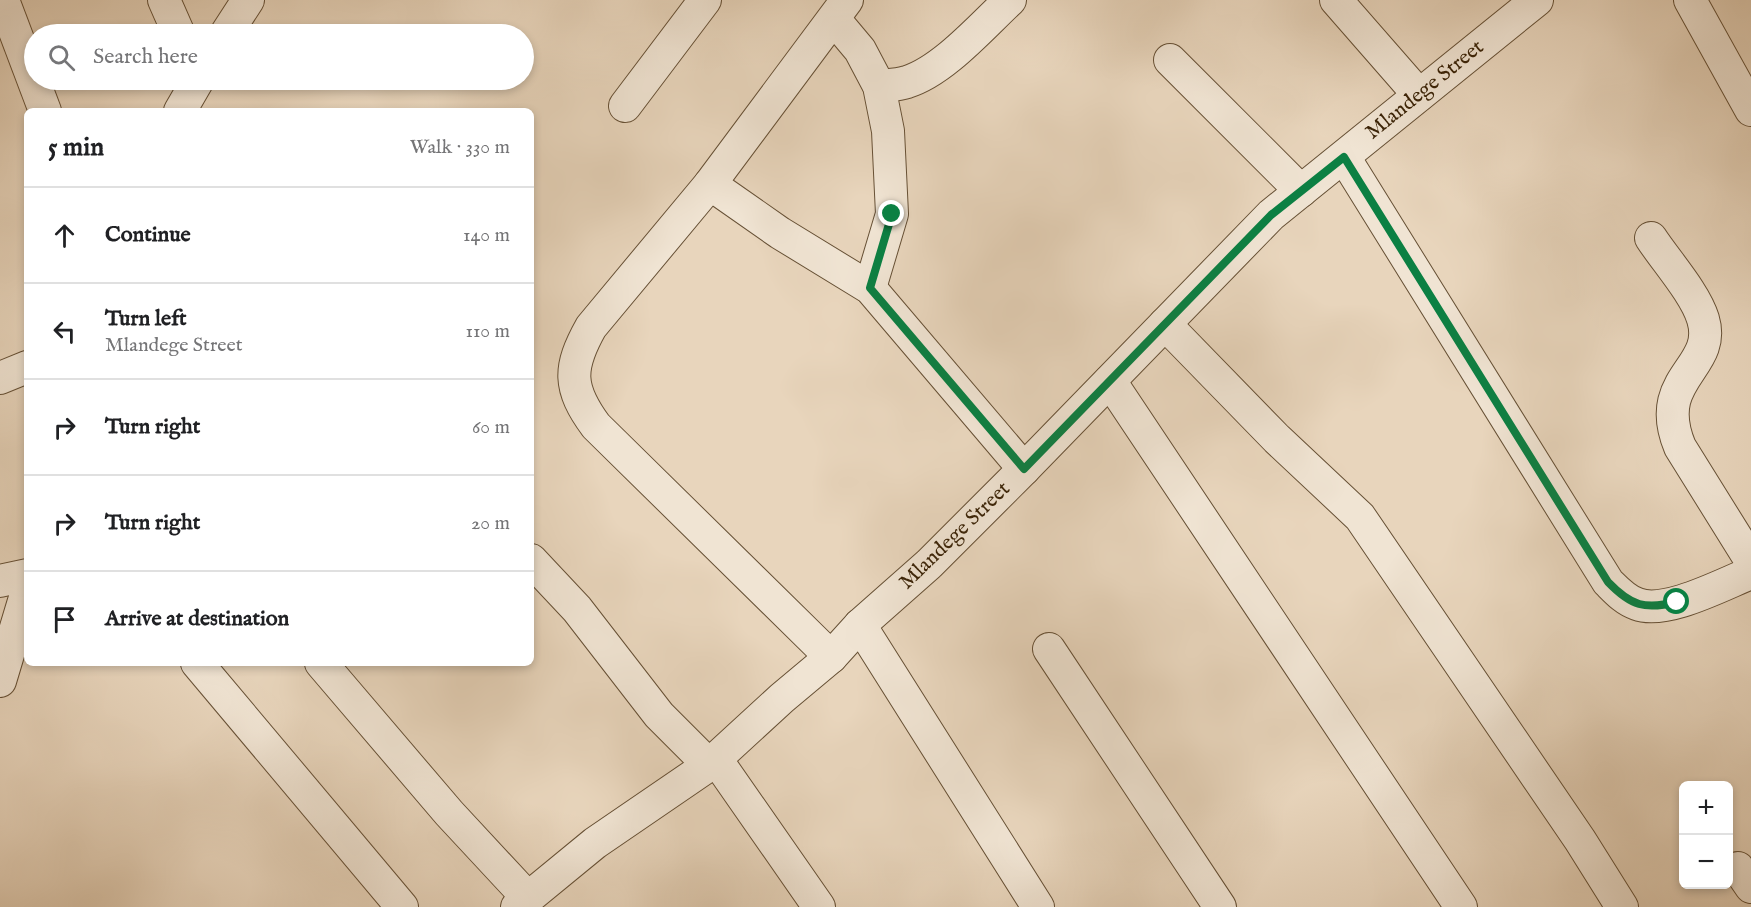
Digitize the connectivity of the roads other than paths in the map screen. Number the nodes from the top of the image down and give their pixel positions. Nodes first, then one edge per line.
1 (3, 0) edge
2 (164, 0) edge
3 (248, 0) edge
4 (705, 0) edge
5 (1010, 0) edge
6 (1336, 0) edge
7 (1537, 0) edge
8 (1690, 0) edge
9 (841, 10) edge
10 (175, 24) edge
11 (232, 24) edge
12 (24, 56) edge
13 (1170, 60) dead end
14 (879, 86) junction
15 (37, 90) edge
16 (192, 90) edge
17 (1419, 95) junction
18 (625, 106) dead end
19 (44, 108) edge
20 (182, 108) edge
21 (1751, 110) edge
22 (1344, 157) junction
23 (710, 184) junction
24 (1301, 191) junction
25 (1651, 238) dead end
26 (870, 288) junction
27 (1165, 324) junction
28 (24, 368) edge
29 (0, 378) edge
30 (1110, 381) junction
31 (1024, 469) junction
32 (1751, 561) edge
33 (534, 563) edge
34 (1751, 573) edge
35 (24, 577) edge
36 (0, 581) edge
37 (24, 601) edge
38 (860, 625) junction
39 (1049, 650) dead end
40 (831, 657) junction
41 (200, 666) edge
42 (324, 666) edge
43 (0, 681) edge
44 (712, 762) junction
45 (523, 903) edge
46 (402, 907) edge
47 (819, 907) edge
48 (1038, 907) edge
49 (1220, 907) edge
50 (1461, 907) edge
51 (1622, 907) edge

1 - 12 street
2 - 10 street
3 - 11 street
4 - 18 street
5 - 14 street
6 - 17 street
7 - 17 street, Mlandege Street
8 - 21 street
9 - 14 street
9 - 23 street
13 - 24 street
14 - 26 street
15 - 19 street
16 - 20 street
17 - 22 street, Mlandege Street
22 - 24 street, Mlandege Street
22 - 34 street
23 - 26 street
23 - 40 street
24 - 27 street, Mlandege Street
25 - 32 street
26 - 31 street
27 - 30 street, Mlandege Street
27 - 51 street
28 - 29 street
30 - 31 street, Mlandege Street
30 - 50 street
31 - 38 street, Mlandege Street
33 - 44 street
35 - 36 street
37 - 43 street
38 - 40 street, Mlandege Street
38 - 48 street
39 - 49 street
40 - 44 street, Mlandege Street
41 - 46 street
42 - 45 street
44 - 45 street, Mlandege Street
44 - 47 street

